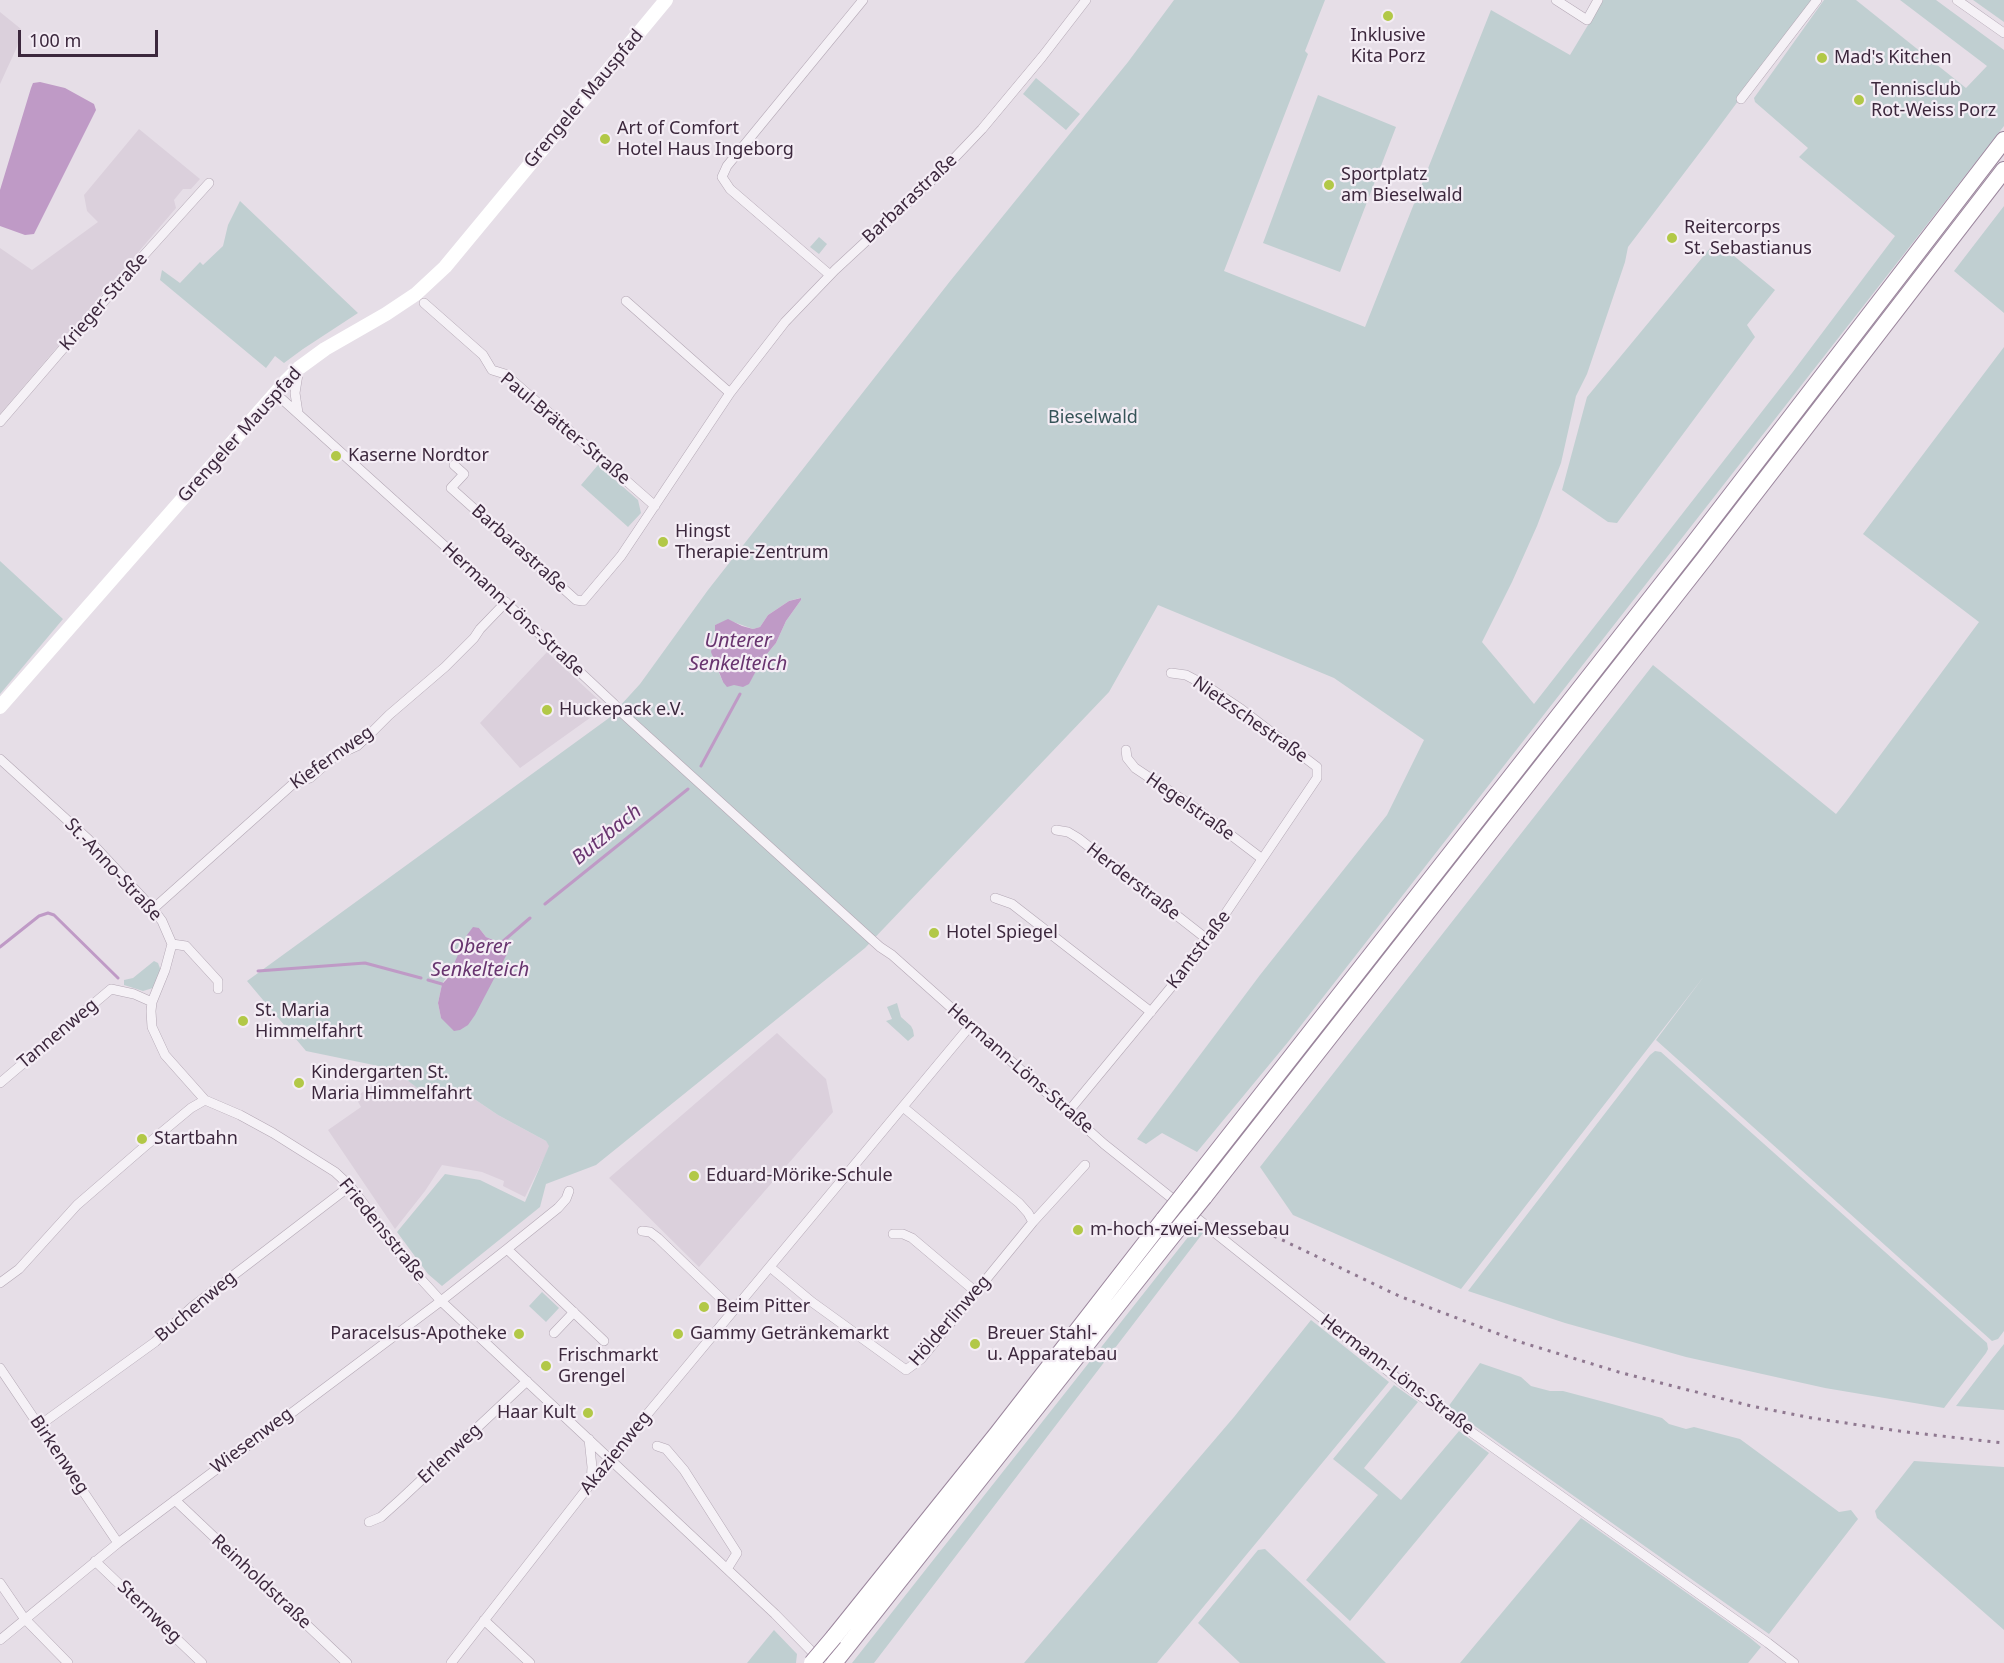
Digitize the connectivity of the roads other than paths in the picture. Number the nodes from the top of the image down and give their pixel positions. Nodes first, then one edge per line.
1 (666, 0) edge
2 (863, 0) edge
3 (1086, 0) edge
4 (1556, 0) edge
5 (1598, 0) edge
6 (1817, 0) edge
7 (1957, 0) edge
8 (2004, 33) edge
9 (1741, 99) dead end
10 (2004, 140) edge
11 (2004, 170) edge
12 (209, 183) dead end
13 (830, 275) junction
14 (626, 301) dead end
15 (424, 303) dead end
16 (299, 368) junction
17 (274, 392) junction
18 (730, 393) junction
19 (298, 413) junction
20 (0, 422) edge
21 (454, 465) dead end
22 (655, 506) junction
23 (506, 602) junction
24 (1171, 674) dead end
25 (0, 707) edge
26 (1126, 750) dead end
27 (0, 759) edge
28 (1317, 778) joint
29 (1056, 830) dead end
30 (1261, 858) junction
31 (995, 898) dead end
32 (153, 909) junction
33 (1208, 940) junction
34 (172, 944) junction
35 (218, 985) dead end
36 (152, 1002) junction
37 (1151, 1012) junction
38 (970, 1026) junction
39 (0, 1083) edge
40 (205, 1100) junction
41 (903, 1107) junction
42 (1068, 1112) junction
43 (1085, 1165) dead end
44 (350, 1186) junction
45 (569, 1191) dead end
46 (1033, 1222) junction
47 (642, 1231) dead end
48 (893, 1234) dead end
49 (507, 1249) junction
50 (770, 1267) junction
51 (0, 1282) edge
52 (976, 1292) junction
53 (441, 1301) junction
54 (733, 1310) junction
55 (574, 1312) junction
56 (554, 1333) dead end
57 (604, 1341) dead end
58 (0, 1368) edge
59 (527, 1381) junction
60 (40, 1425) junction
61 (589, 1438) junction
62 (657, 1446) dead end
63 (610, 1459) junction
64 (591, 1484) junction
65 (175, 1500) junction
66 (369, 1522) dead end
67 (118, 1543) junction
68 (95, 1561) junction
69 (727, 1569) junction
70 (0, 1583) edge
71 (24, 1618) junction
72 (484, 1620) junction
73 (0, 1640) edge
74 (840, 1643) junction
75 (68, 1663) edge
76 (202, 1663) edge
77 (347, 1663) edge
78 (451, 1663) edge
79 (530, 1663) edge
80 (812, 1663) edge
81 (823, 1663) edge
82 (834, 1663) edge
83 (1794, 1663) edge

1 - 16 main road, Grengeler Mauspfad
2 - 13 street
3 - 13 street, Barbarastraße
4 - 5 street
6 - 9 street
7 - 8 street
10 - 74 highway, bridge
11 - 74 highway, bridge
12 - 20 street, Krieger-Straße
13 - 18 street, Barbarastraße
14 - 18 street
15 - 22 street, Paul-Brätter-Straße
16 - 17 main road, Grengeler Mauspfad
16 - 19 street
17 - 19 street, Hermann-Löns-Straße
17 - 25 main road, Grengeler Mauspfad
18 - 22 street, Barbarastraße
19 - 23 street, Hermann-Löns-Straße
21 - 22 street, Barbarastraße
23 - 32 street, Kiefernweg
23 - 38 street, Hermann-Löns-Straße
24 - 28 street, Nietzschestraße
26 - 30 street, Hegelstraße
27 - 32 street, St.-Anno-Straße
28 - 30 street, Kantstraße
29 - 33 street, Herderstraße
30 - 33 street, Kantstraße
31 - 37 street
32 - 34 street, St.-Anno-Straße
33 - 37 street, Kantstraße
34 - 35 street
34 - 36 street, Friedensstraße
36 - 39 street, Tannenweg
36 - 40 street, Friedensstraße
37 - 42 street, Kantstraße
38 - 41 street, Akazienweg
38 - 42 street, Hermann-Löns-Straße
40 - 44 street, Friedensstraße
40 - 51 street
41 - 46 street
41 - 50 street, Akazienweg
42 - 83 street, Hermann-Löns-Straße
43 - 46 street, Hölderlinweg
44 - 53 street, Friedensstraße
44 - 60 street, Buchenweg
45 - 49 street, Wiesenweg
46 - 52 street, Hölderlinweg
47 - 54 street
48 - 52 street
49 - 53 street, Wiesenweg
49 - 55 street
50 - 52 street, Hölderlinweg
50 - 54 street, Akazienweg
53 - 59 street, Friedensstraße
53 - 65 street, Wiesenweg
54 - 63 street, Akazienweg
55 - 56 street
55 - 57 street
58 - 60 street, Birkenweg
59 - 61 street, Friedensstraße
59 - 66 street, Erlenweg
60 - 67 street, Birkenweg
61 - 63 street, Friedensstraße
61 - 64 street
62 - 69 street
63 - 64 street, Akazienweg
63 - 69 street, Friedensstraße
64 - 72 street, Akazienweg
65 - 67 street, Wiesenweg
65 - 77 street, Reinholdstraße
67 - 68 street, Wiesenweg
68 - 71 street, Wiesenweg
68 - 76 street, Sternweg
69 - 81 street, Friedensstraße
70 - 71 street
71 - 73 street, Wiesenweg
71 - 75 street
72 - 78 street, Akazienweg
72 - 79 street
74 - 80 highway, bridge
74 - 82 highway

